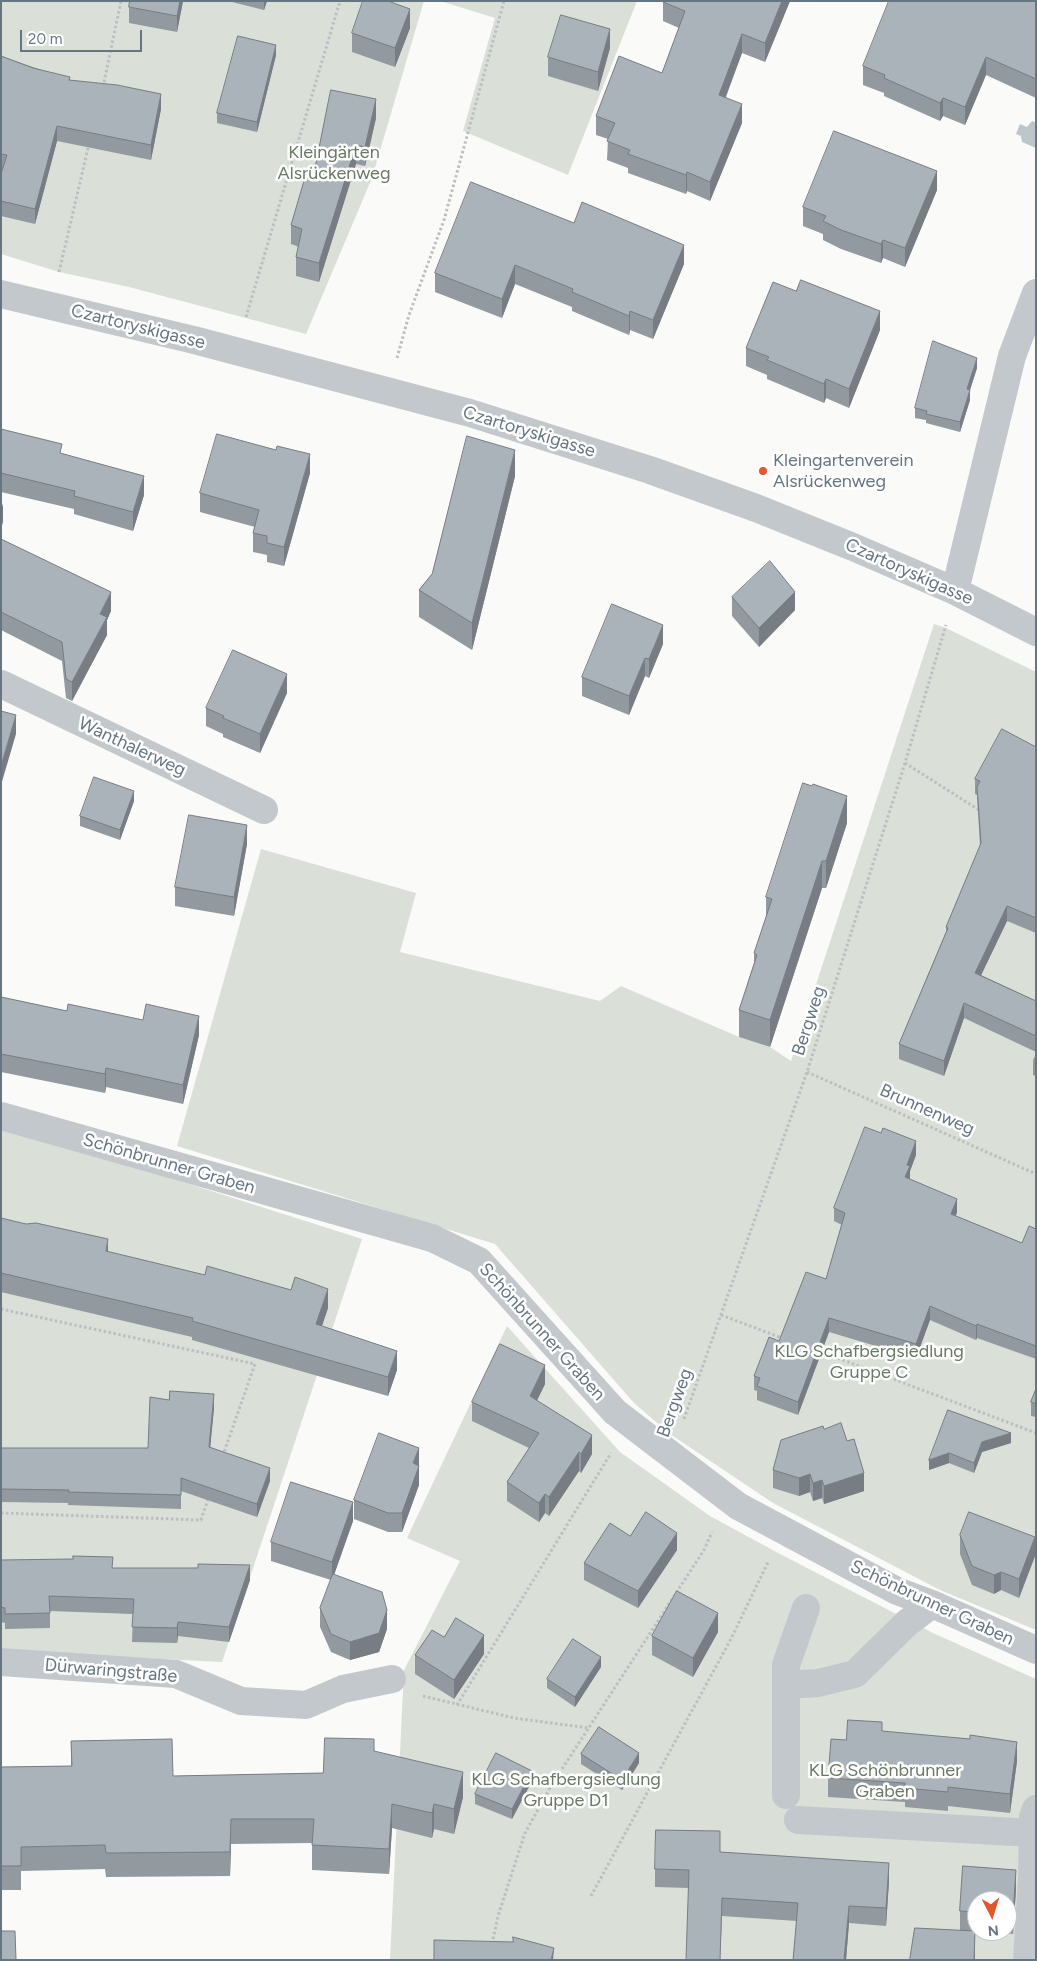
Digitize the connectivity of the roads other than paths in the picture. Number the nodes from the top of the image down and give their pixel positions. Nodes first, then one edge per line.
1 (1036, 293) edge
2 (1, 294) edge
3 (955, 591) junction
4 (1036, 632) edge
5 (1, 684) edge
6 (264, 810) dead end
7 (1, 1116) edge
8 (932, 1604) junction
9 (806, 1608) dead end
10 (1036, 1650) edge
11 (1, 1662) edge
12 (392, 1679) road end
13 (786, 1685) junction
14 (786, 1795) dead end
15 (798, 1820) dead end
16 (1034, 1821) edge
17 (1034, 1878) edge
18 (1027, 1960) edge

1 - 3 street
2 - 3 street, Czartoryskigasse
3 - 4 street, Czartoryskigasse
5 - 6 street, Wanthalerweg
7 - 8 street, Schönbrunner Graben
8 - 10 street, Schönbrunner Graben
8 - 13 street
9 - 13 street
11 - 12 street, Dürwaringstraße
13 - 14 street
15 - 16 street
16 - 17 street
17 - 18 street

